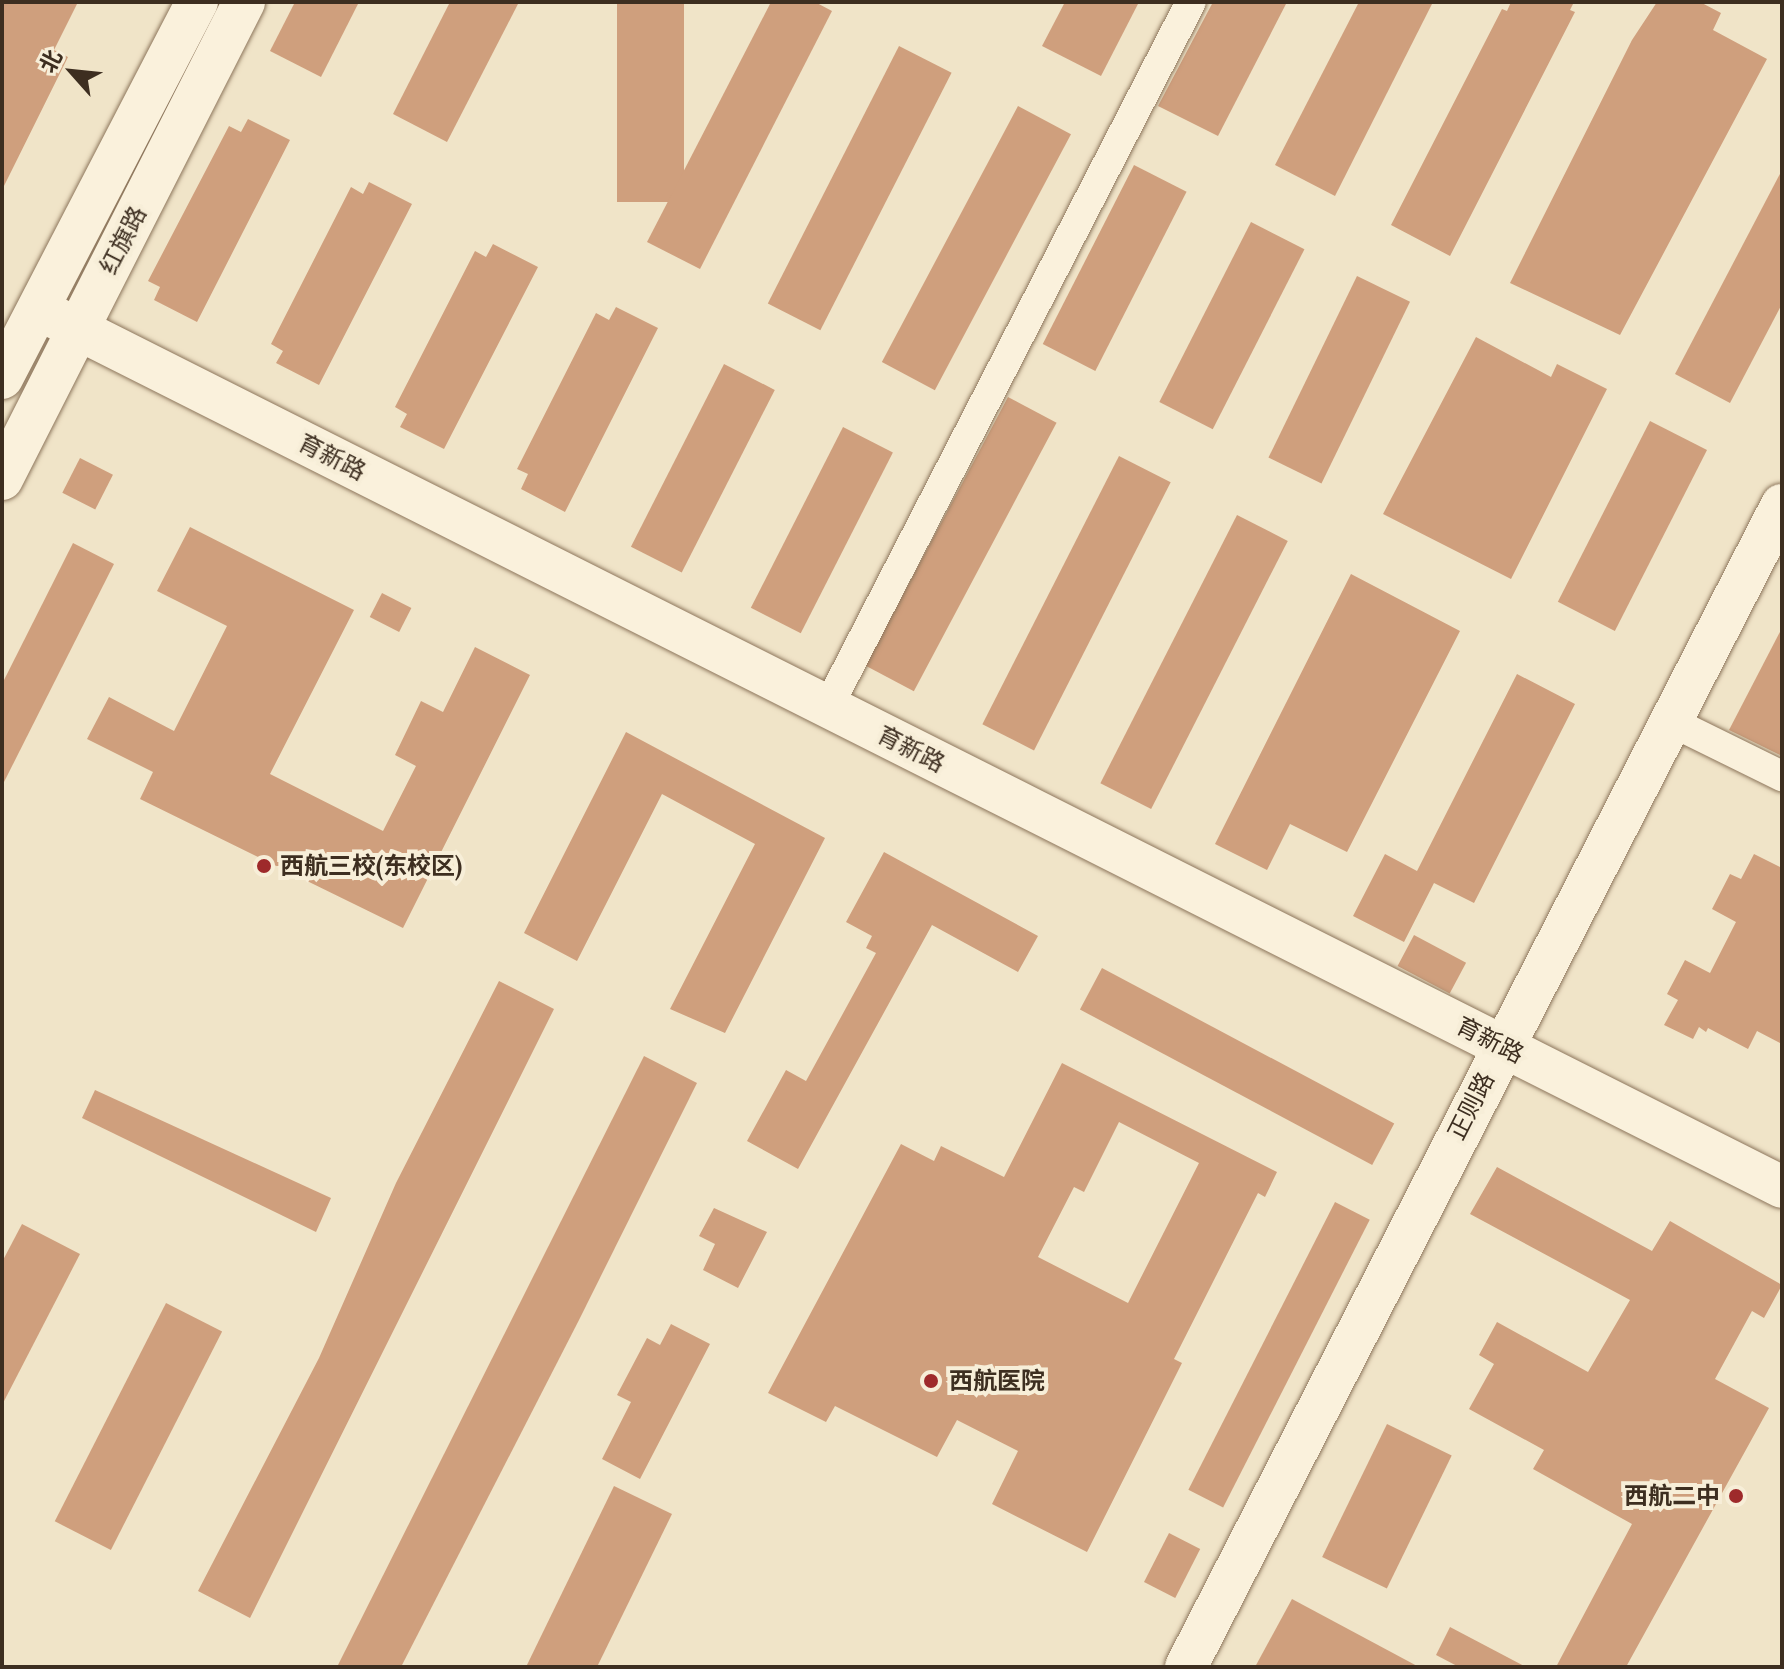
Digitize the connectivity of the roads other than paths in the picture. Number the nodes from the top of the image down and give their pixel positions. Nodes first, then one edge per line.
1 (197, 2) edge
2 (244, 2) edge
3 (1191, 2) edge
4 (40, 310) junction
5 (77, 329) junction
6 (2, 378) edge
7 (2, 479) edge
8 (1782, 505) edge
9 (828, 707) junction
10 (1670, 721) junction
11 (1782, 776) edge
12 (1501, 1046) junction
13 (1782, 1187) edge
14 (1186, 1667) edge

1 - 4 street, 红旗路
2 - 5 street, 红旗路
3 - 9 street
4 - 5 street, 育新路
4 - 6 street, 红旗路
5 - 7 street, 红旗路
5 - 9 street, 育新路
8 - 10 street, 正则路
9 - 12 street, 育新路
10 - 11 street
10 - 12 street, 正则路
12 - 13 street, 育新路
12 - 14 street, 正则路

